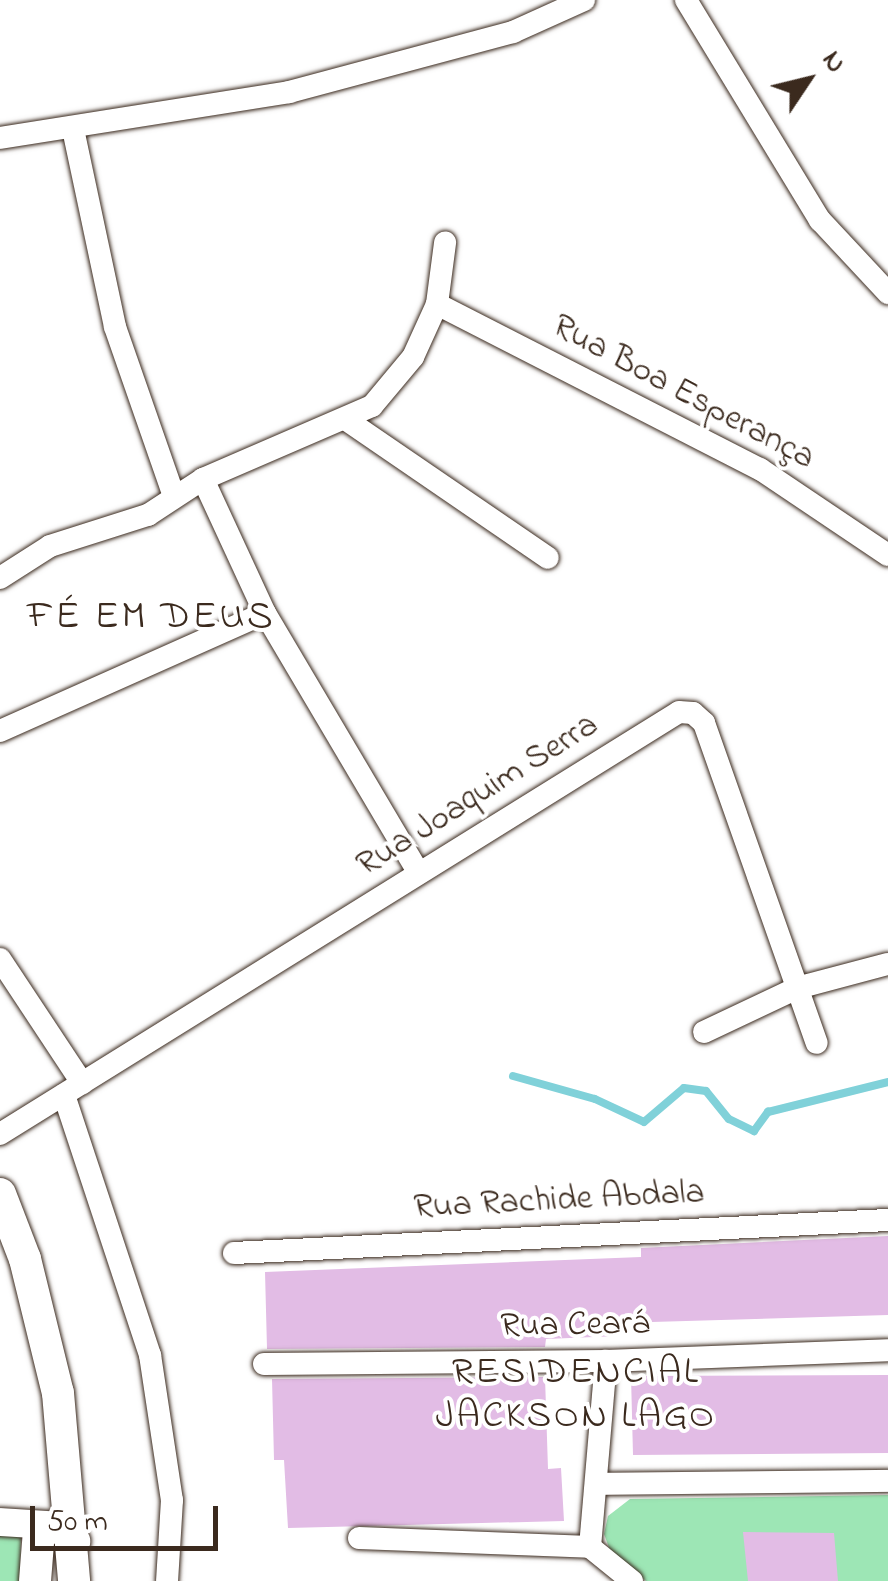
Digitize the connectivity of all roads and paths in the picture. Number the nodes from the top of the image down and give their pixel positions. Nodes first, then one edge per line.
1 (584, 0) edge
2 (686, 0) edge
3 (74, 129) junction
4 (0, 138) edge
5 (445, 243) dead end
6 (888, 294) edge
7 (437, 304) junction
8 (348, 421) junction
9 (202, 479) junction
10 (174, 496) junction
11 (888, 555) edge
12 (548, 558) dead end
13 (0, 578) edge
14 (265, 614) junction
15 (0, 730) edge
16 (419, 874) junction
17 (0, 959) edge
18 (888, 964) edge
19 (797, 988) junction
20 (704, 1032) dead end
21 (817, 1044) dead end
22 (73, 1089) junction
23 (0, 1134) edge
24 (0, 1194) edge
25 (888, 1220) edge
26 (234, 1253) dead end
27 (888, 1350) edge
28 (606, 1362) junction
29 (264, 1364) dead end
30 (888, 1481) edge
31 (596, 1484) junction
32 (0, 1522) edge
33 (59, 1530) junction
34 (359, 1538) dead end
35 (590, 1546) junction
36 (35, 1581) edge
37 (74, 1581) edge
38 (167, 1581) edge
39 (632, 1581) edge

1 - 3 street
2 - 6 street
3 - 4 street
3 - 10 street
5 - 7 street
7 - 8 street
7 - 11 street, Rua Boa Esperança
8 - 9 street
8 - 12 street
9 - 10 street
9 - 14 street
10 - 13 street
14 - 15 street
14 - 16 street
16 - 19 street, Rua Joaquim Serra
16 - 22 street, Rua Joaquim Serra
17 - 22 street
18 - 19 street
19 - 20 street
19 - 21 street, Rua Joaquim Serra
22 - 23 street, Rua Joaquim Serra
22 - 38 street
24 - 33 main road
25 - 26 street, Rua Rachide Abdala
27 - 28 street, Rua Ceará
28 - 29 street, Rua Ceará
28 - 31 street
30 - 31 street
31 - 35 street
32 - 33 street
33 - 36 main road
33 - 37 main road
34 - 35 street
35 - 39 street

